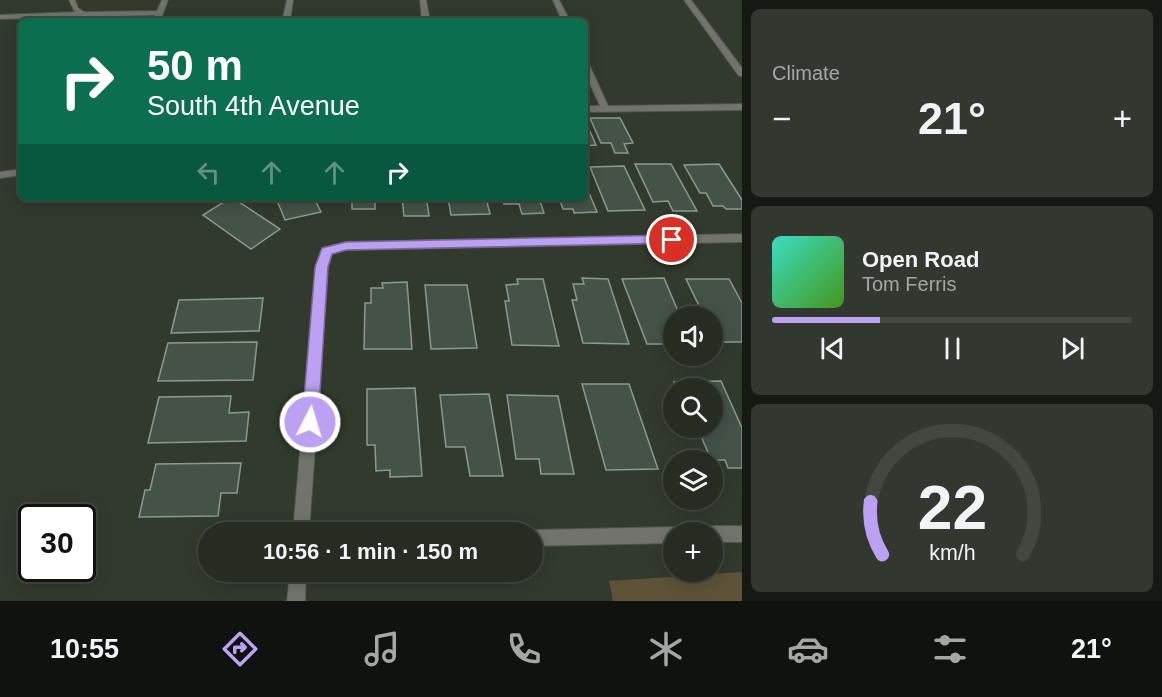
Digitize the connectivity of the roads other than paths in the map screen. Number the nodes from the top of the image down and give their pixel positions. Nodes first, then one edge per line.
1 (72, 0) edge
2 (165, 0) edge
3 (290, 0) edge
4 (423, 0) edge
5 (556, 0) edge
6 (687, 0) edge
7 (82, 14) junction
8 (0, 17) edge
9 (158, 17) edge
10 (287, 18) edge
11 (426, 18) edge
12 (565, 18) edge
13 (588, 71) edge
14 (742, 74) edge
15 (742, 106) edge
16 (605, 108) junction
17 (588, 109) edge
18 (18, 173) edge
19 (0, 176) edge
20 (742, 238) edge
21 (302, 522) edge
22 (723, 534) edge
23 (742, 534) edge
24 (663, 535) edge
25 (543, 538) edge
26 (297, 582) edge
27 (296, 601) edge

1 - 7 street
2 - 9 street
3 - 10 street
4 - 11 street
5 - 12 street
6 - 14 street
7 - 8 street
7 - 9 street
13 - 16 street
15 - 16 street
16 - 17 street
18 - 19 street
20 - 21 street
22 - 23 street
24 - 25 street
26 - 27 street

